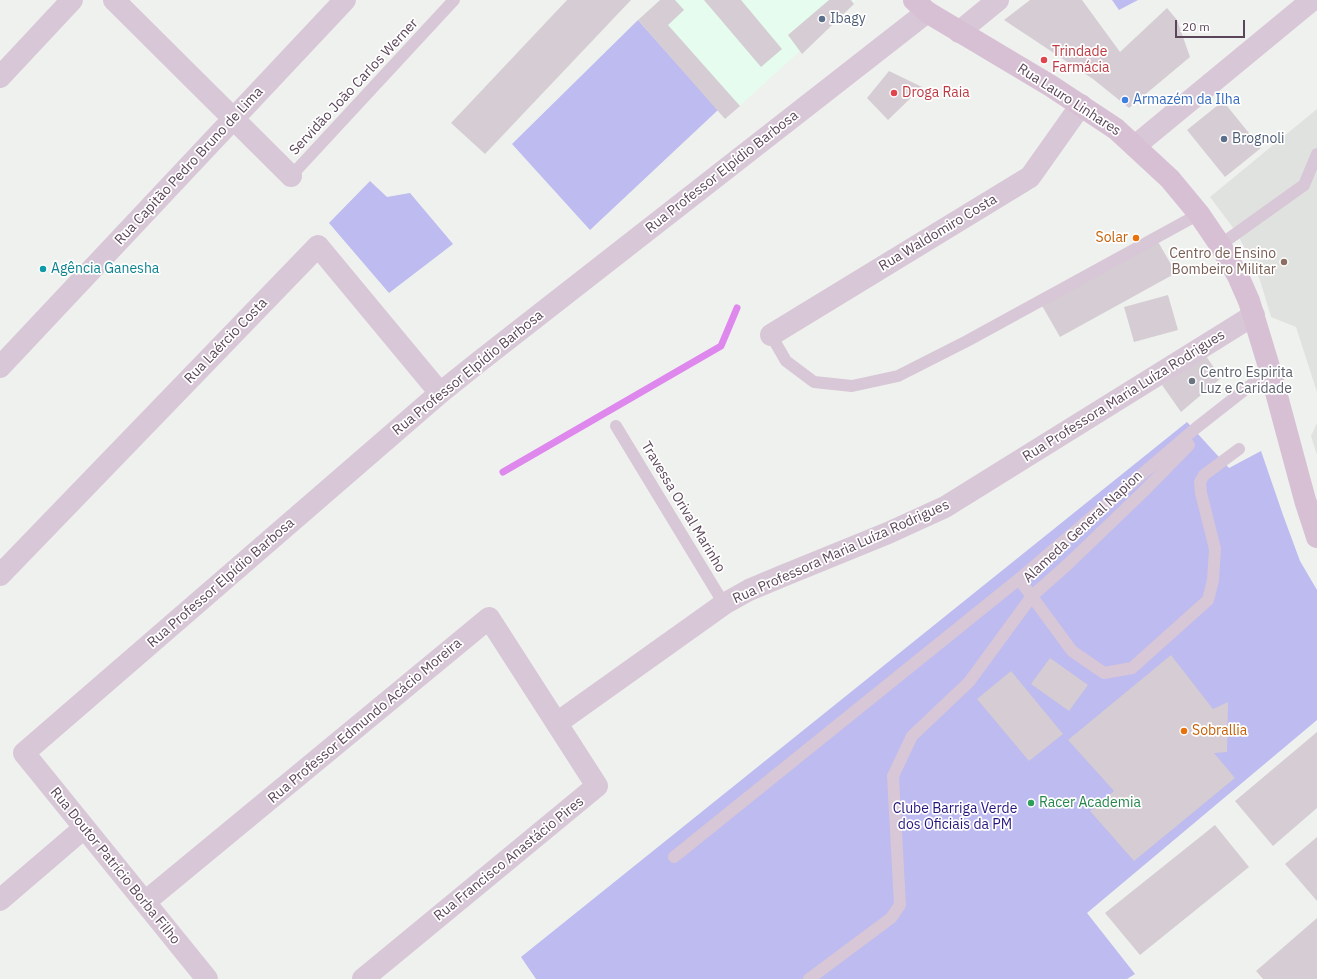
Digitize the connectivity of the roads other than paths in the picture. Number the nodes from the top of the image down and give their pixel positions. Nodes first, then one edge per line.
1 (72, 0) edge
2 (114, 0) edge
3 (345, 0) edge
4 (454, 0) edge
5 (998, 0) edge
6 (1312, 0) edge
7 (920, 6) edge
8 (959, 32) junction
9 (0, 78) edge
10 (1082, 105) junction
11 (233, 118) junction
12 (1135, 146) junction
13 (1317, 154) edge
14 (291, 176) joint
15 (1199, 214) junction
16 (1220, 245) junction
17 (1254, 315) junction
18 (770, 335) joint
19 (0, 367) edge
20 (1270, 370) junction
21 (440, 393) junction
22 (616, 426) dead end
23 (1189, 445) dead end
24 (1239, 448) dead end
25 (1317, 537) edge
26 (0, 575) edge
27 (1019, 579) junction
28 (1032, 596) junction
29 (724, 604) junction
30 (557, 723) junction
31 (24, 753) joint
32 (84, 828) junction
33 (674, 857) dead end
34 (0, 900) edge
35 (145, 902) junction
36 (207, 979) edge
37 (363, 979) edge
38 (809, 979) edge

1 - 9 street
2 - 11 street
3 - 11 street, Rua Capitão Pedro Bruno de Lima
4 - 14 lane, Servidão João Carlos Werner
5 - 8 street
6 - 12 street
7 - 8 main road, Rua Lauro Linhares
7 - 21 street, Rua Professor Elpídio Barbosa
8 - 10 main road, Rua Lauro Linhares
10 - 12 main road, Rua Lauro Linhares
10 - 18 street, Rua Waldomiro Costa
11 - 14 street
11 - 19 street, Rua Capitão Pedro Bruno de Lima
12 - 15 main road, Rua Lauro Linhares
13 - 16 lane
15 - 16 main road, Rua Lauro Linhares
15 - 18 lane
16 - 17 main road, Rua Lauro Linhares
17 - 20 main road, Rua Lauro Linhares
17 - 29 street, Rua Professora Maria Luíza Rodrigues
20 - 25 main road, Rua Lauro Linhares
20 - 27 lane
21 - 26 street, Rua Laércio Costa
21 - 31 street, Rua Professor Elpídio Barbosa
22 - 29 lane, Travessa Orival Marinho
23 - 28 lane, Alameda General Napion
24 - 28 lane, Alameda General Napion
27 - 28 lane
27 - 33 lane
28 - 38 lane
29 - 30 street, Rua Professora Maria Luíza Rodrigues
30 - 35 street, Rua Professor Edmundo Acácio Moreira
30 - 37 street, Rua Francisco Anastácio Pires
31 - 32 street, Rua Doutor Patrício Borba Filho
32 - 34 street
32 - 35 street, Rua Doutor Patrício Borba Filho
35 - 36 street, Rua Doutor Patrício Borba Filho

